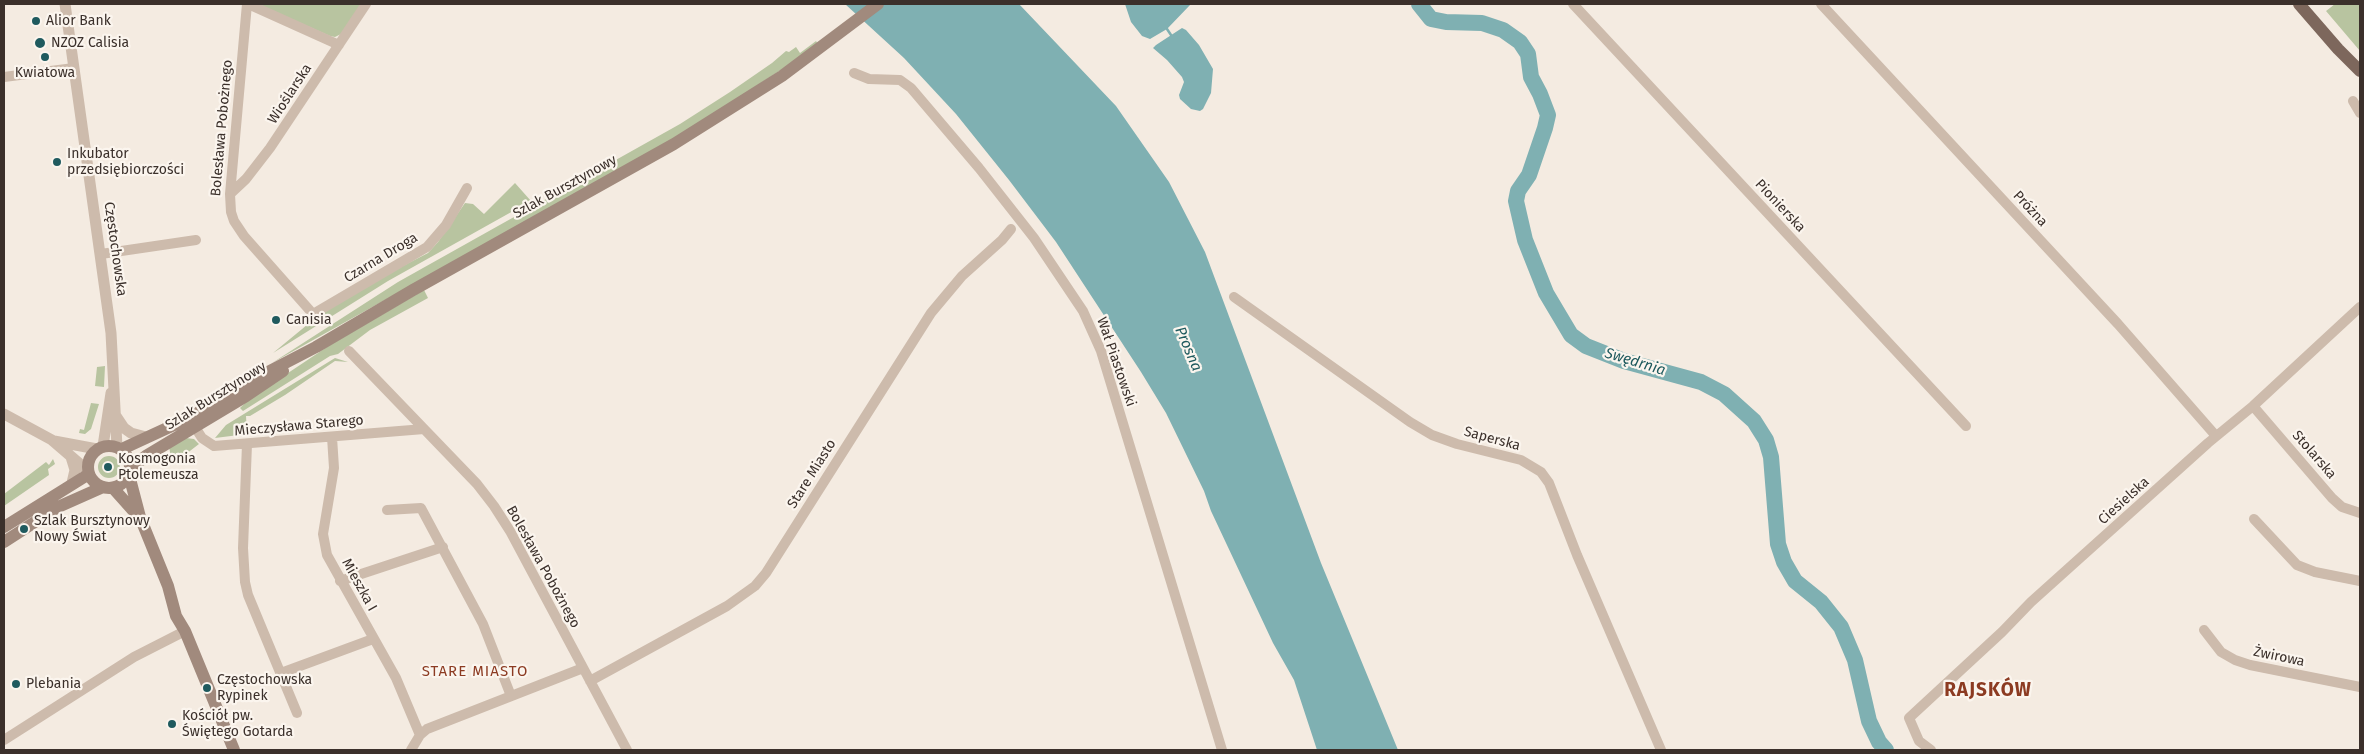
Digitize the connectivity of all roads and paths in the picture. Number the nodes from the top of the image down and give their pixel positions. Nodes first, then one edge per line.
1 (66, 4) edge
2 (247, 4) edge
3 (366, 4) edge
4 (878, 4) edge
5 (1573, 4) edge
6 (1821, 4) edge
7 (2299, 4) edge
8 (339, 45) junction
9 (74, 68) junction
10 (2360, 72) edge
11 (854, 74) dead end
12 (4, 77) edge
13 (2352, 101) dead end
14 (2360, 112) edge
15 (467, 188) dead end
16 (230, 194) junction
17 (1011, 229) dead end
18 (196, 240) dead end
19 (101, 254) junction
20 (1234, 297) dead end
21 (2360, 307) edge
22 (313, 314) joint
23 (349, 351) dead end
24 (114, 379) junction
25 (2253, 406) junction
26 (4, 414) edge
27 (116, 415) junction
28 (192, 423) junction
29 (1966, 426) dead end
30 (424, 429) junction
31 (332, 436) junction
32 (2216, 436) junction
33 (146, 437) junction
34 (52, 440) junction
35 (247, 444) junction
36 (100, 447) junction
37 (120, 448) junction
38 (71, 456) junction
39 (88, 472) junction
40 (130, 472) junction
41 (72, 483) junction
42 (108, 487) junction
43 (387, 510) dead end
44 (2360, 513) edge
45 (140, 518) junction
46 (2254, 519) dead end
47 (4, 527) edge
48 (4, 542) edge
49 (442, 548) junction
50 (340, 581) junction
51 (2360, 581) edge
52 (2204, 630) dead end
53 (185, 631) junction
54 (373, 639) junction
55 (583, 668) junction
56 (281, 673) junction
57 (590, 681) junction
58 (2360, 687) edge
59 (511, 696) junction
60 (297, 713) dead end
61 (420, 736) junction
62 (4, 740) edge
63 (234, 750) edge
64 (411, 750) edge
65 (627, 750) edge
66 (1222, 750) edge
67 (1661, 750) edge
68 (1931, 750) edge

1 - 9 street, Częstochowska
2 - 8 street
2 - 16 street, Bolesława Pobożnego
3 - 8 street, Wioślarska
4 - 28 main road, Szlak Bursztynowy
5 - 29 street, Pionierska
6 - 32 street, Próżna
7 - 10 main road
8 - 16 street, Wioślarska
9 - 12 street
9 - 19 street, Częstochowska
11 - 66 street, Wał Piastowski
13 - 14 street
15 - 22 street, Czarna Droga
16 - 22 street, Bolesława Pobożnego
17 - 57 street, Stare Miasto
18 - 19 street
19 - 24 street, Częstochowska
20 - 67 street, Saperska
21 - 25 street, Ciesielska
23 - 30 street, Bolesława Pobożnego
24 - 27 street, Częstochowska
24 - 36 street, Częstochowska
25 - 32 street, Ciesielska
25 - 44 street, Stolarska
26 - 34 street
27 - 33 street
27 - 37 street, Częstochowska
28 - 33 main road, Szlak Bursztynowy
28 - 35 street, Mieczysława Starego
28 - 40 main road, Szlak Bursztynowy
30 - 31 street, Mieczysława Starego
30 - 55 street, Bolesława Pobożnego
31 - 35 street, Mieczysława Starego
31 - 50 street, Mieszka I
32 - 68 street, Ciesielska
33 - 37 main road, Szlak Bursztynowy
34 - 36 street
34 - 38 street
35 - 56 street
36 - 37 main road
36 - 39 main road
37 - 40 main road
38 - 39 street
38 - 41 street
39 - 41 main road
39 - 42 main road
40 - 42 main road
40 - 45 main road
41 - 47 main road
42 - 45 main road
42 - 48 main road
43 - 49 street
45 - 53 main road
46 - 51 street
49 - 50 street
49 - 59 street
50 - 54 street, Mieszka I
52 - 58 street, Żwirowa
53 - 62 street
53 - 63 main road
54 - 56 street
54 - 61 street, Mieszka I
55 - 57 street, Bolesława Pobożnego
55 - 59 street
56 - 60 street
57 - 65 street, Bolesława Pobożnego
59 - 61 street
61 - 64 street

